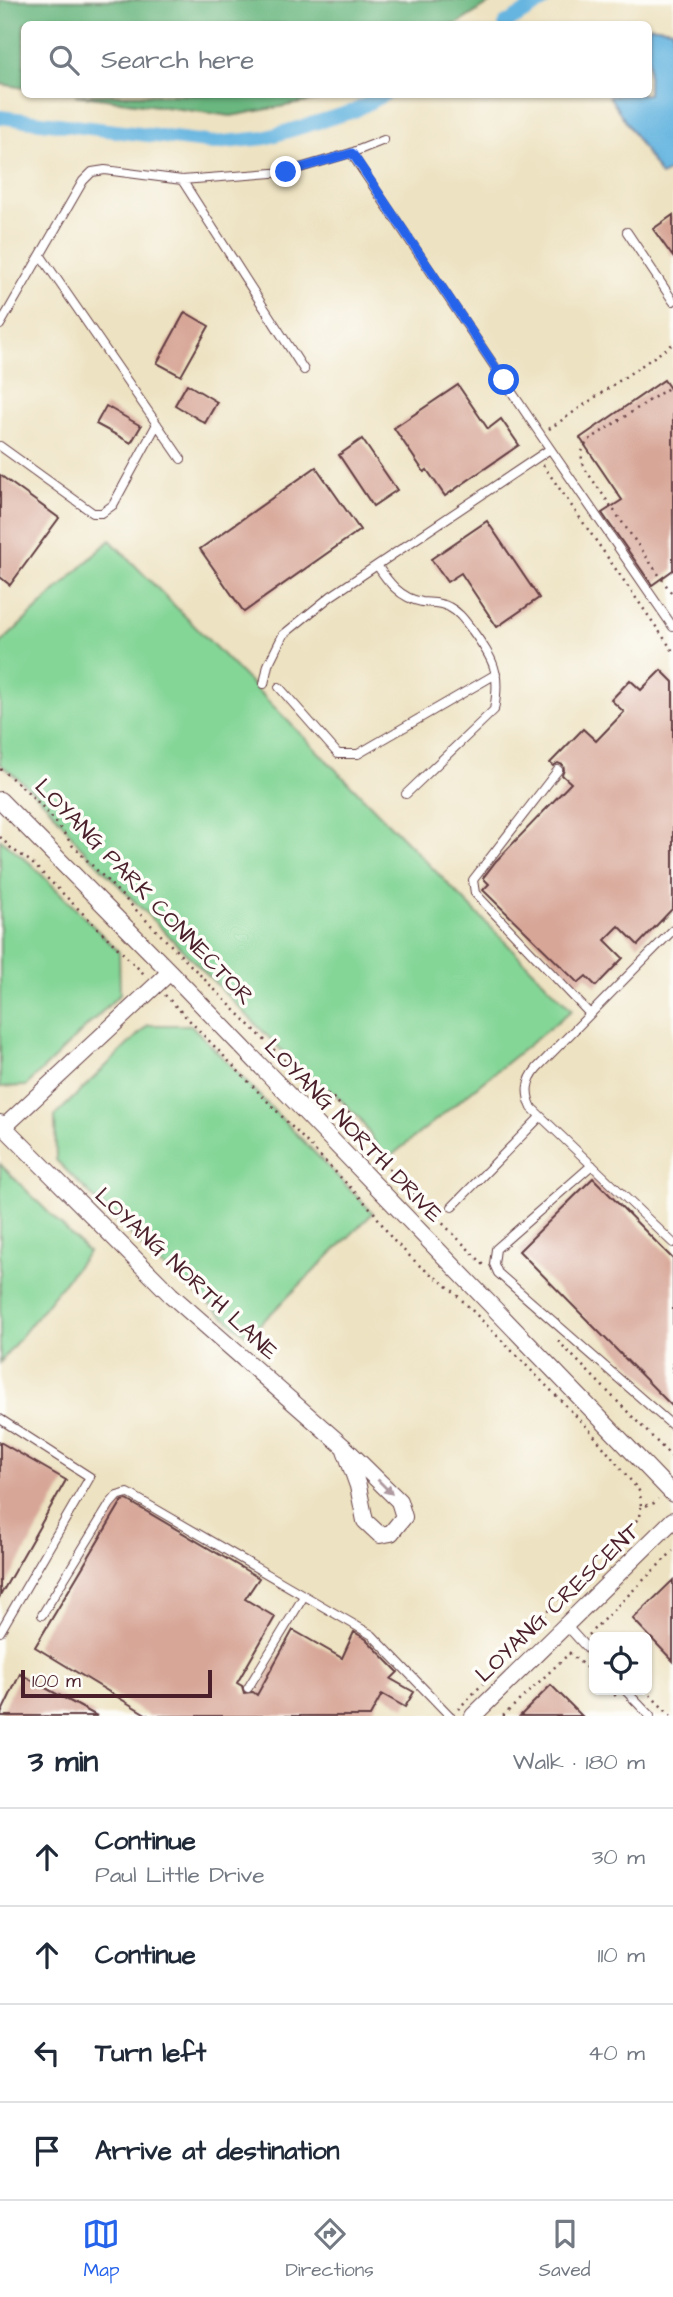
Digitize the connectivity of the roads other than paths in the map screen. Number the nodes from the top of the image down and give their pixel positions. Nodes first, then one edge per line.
1 (384, 140) dead end
2 (352, 153) junction
3 (182, 180) junction
4 (627, 232) dead end
5 (41, 256) junction
6 (673, 301) edge
7 (0, 325) edge
8 (304, 370) dead end
9 (157, 424) junction
10 (0, 446) edge
11 (550, 449) junction
12 (181, 459) dead end
13 (377, 565) junction
14 (673, 627) edge
15 (496, 674) junction
16 (264, 684) dead end
17 (279, 687) dead end
18 (558, 771) dead end
19 (406, 794) dead end
20 (0, 800) edge
21 (673, 930) edge
22 (170, 972) junction
23 (590, 1014) junction
24 (540, 1117) junction
25 (2, 1125) edge
26 (592, 1164) junction
27 (453, 1207) dead end
28 (673, 1243) edge
29 (0, 1419) edge
30 (673, 1426) edge
31 (344, 1447) junction
32 (671, 1492) edge
33 (673, 1520) edge
34 (304, 1597) junction
35 (42, 1615) dead end
36 (566, 1625) junction
37 (0, 1632) edge
38 (589, 1651) edge
39 (248, 1688) dead end
40 (630, 1695) edge
41 (450, 1716) edge
42 (473, 1716) edge
43 (650, 1716) edge

1 - 2 lane
2 - 3 lane
2 - 11 lane
3 - 5 lane
3 - 8 lane
4 - 6 lane
5 - 7 lane
5 - 9 lane
9 - 10 lane
9 - 12 lane
11 - 13 lane
11 - 14 lane
13 - 15 lane
13 - 16 lane
15 - 17 lane
15 - 19 lane
18 - 23 lane
20 - 22 street, LOYANG NORTH DRIVE
21 - 23 lane
22 - 25 street, LOYANG NORTH LANE
22 - 32 street, LOYANG NORTH DRIVE
23 - 24 lane
24 - 26 lane
24 - 27 lane
25 - 31 street, LOYANG NORTH LANE
26 - 28 lane
26 - 30 lane
29 - 37 lane
31 -> 31 street, LOYANG NORTH LANE
33 - 36 street, LOYANG CRESCENT
34 - 35 lane
34 - 39 lane
34 - 41 lane
36 - 38 lane
36 - 42 street, LOYANG CRESCENT
40 - 43 lane

